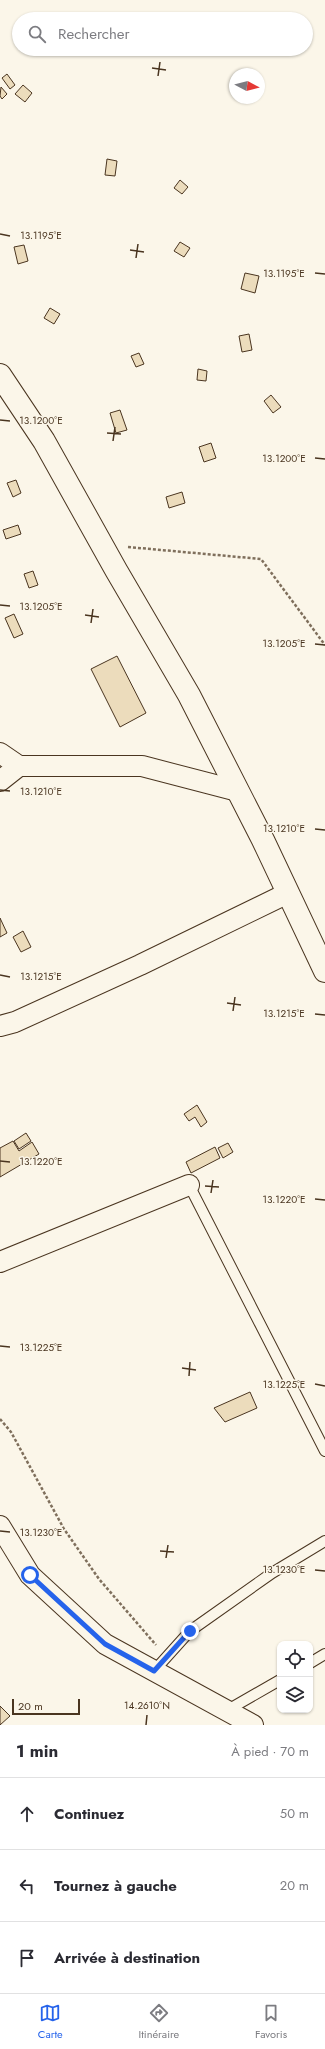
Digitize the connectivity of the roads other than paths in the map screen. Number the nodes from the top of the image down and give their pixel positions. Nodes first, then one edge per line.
1 (0, 375) edge
2 (0, 753) edge
3 (19, 766) junction
4 (0, 781) edge
5 (238, 791) junction
6 (288, 893) junction
7 (325, 971) edge
8 (0, 1026) edge
9 (189, 1185) joint
10 (0, 1262) edge
11 (325, 1451) edge
12 (0, 1526) edge
13 (325, 1541) edge
14 (325, 1654) edge
15 (313, 1661) edge
16 (154, 1671) junction
17 (277, 1682) edge
18 (226, 1711) junction
19 (253, 1725) edge

1 - 5 main road
2 - 3 street
3 - 4 street
3 - 5 street
5 - 6 main road
6 - 7 main road
6 - 8 street
9 - 10 street
9 - 11 lane
12 - 16 street
13 - 16 lane
14 - 15 lane
16 - 18 street
17 - 18 lane
18 - 19 street

